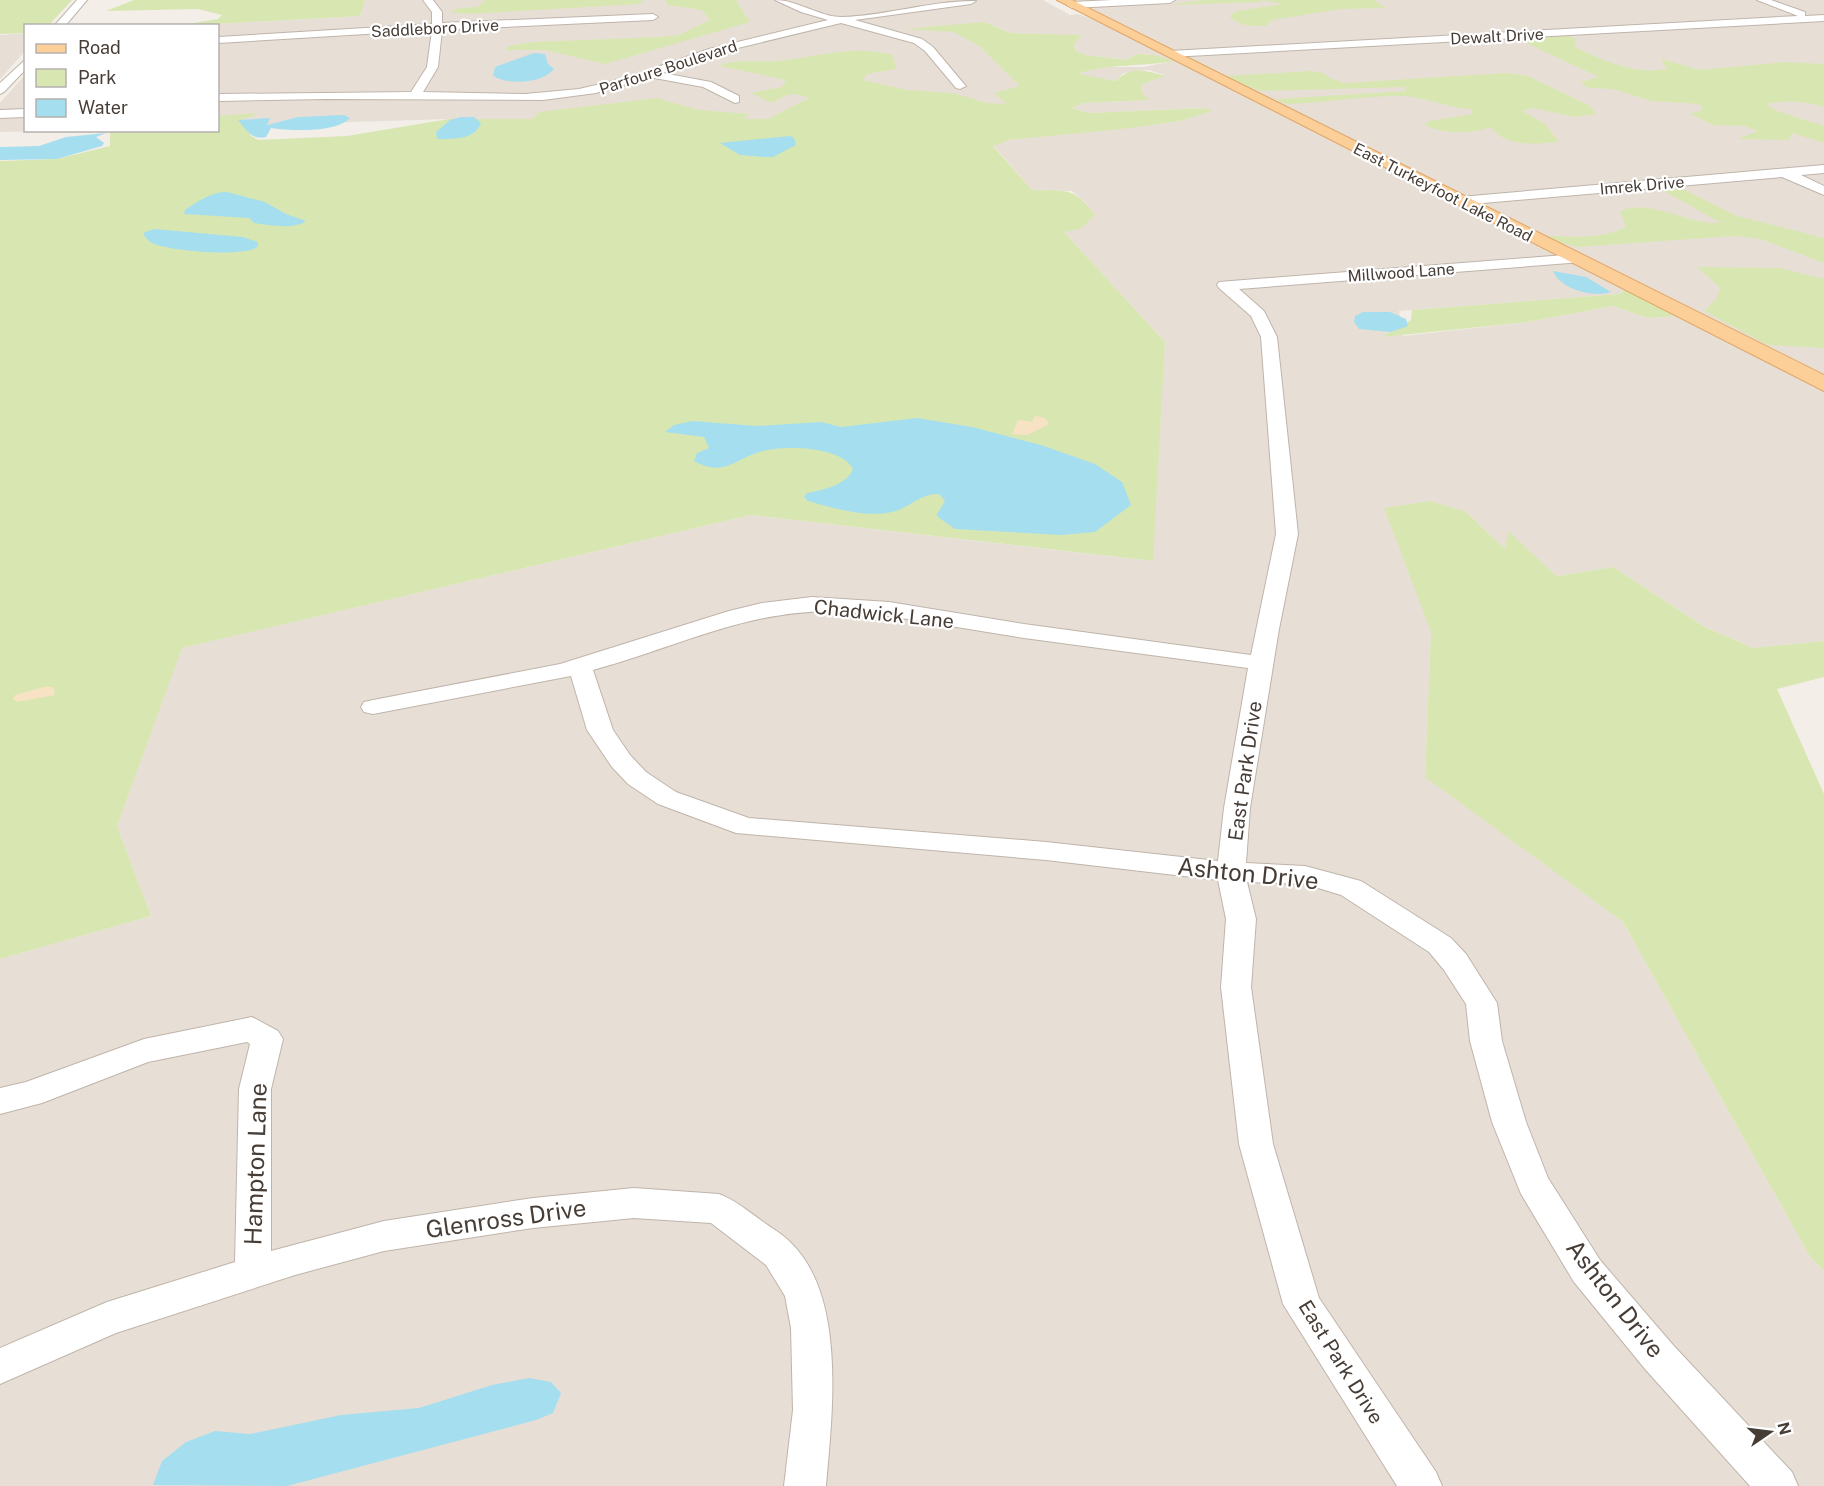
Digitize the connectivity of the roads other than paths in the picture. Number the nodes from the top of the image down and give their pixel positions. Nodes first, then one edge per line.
1 (82, 0) edge
2 (428, 0) edge
3 (780, 0) edge
4 (1170, 0) edge
5 (1762, 0) edge
6 (970, 1) edge
7 (1067, 2) edge
8 (653, 17) dead end
9 (1819, 18) edge
10 (844, 20) junction
11 (61, 24) edge
12 (437, 28) junction
13 (219, 40) edge
14 (1170, 54) junction
15 (10, 59) dead end
16 (24, 60) edge
17 (24, 62) edge
18 (648, 74) junction
19 (960, 86) dead end
20 (0, 90) edge
21 (414, 96) junction
22 (219, 98) edge
23 (735, 99) dead end
24 (24, 114) edge
25 (0, 116) edge
26 (1824, 170) edge
27 (1785, 173) junction
28 (1824, 191) edge
29 (1460, 201) junction
30 (1577, 259) junction
31 (1225, 285) joint
32 (1824, 384) edge
33 (1261, 663) junction
34 (580, 667) junction
35 (373, 707) dead end
36 (1231, 872) junction
37 (0, 1101) edge
38 (253, 1273) junction
39 (0, 1366) edge
40 (805, 1486) edge
41 (1421, 1486) edge
42 (1777, 1486) edge

1 - 11 street
2 - 12 street
3 - 10 street
4 - 7 street
5 - 9 street
6 - 10 street, Parfoure Boulevard
7 - 14 main road, East Turkeyfoot Lake Road
8 - 12 street, Saddleboro Drive
9 - 14 street, Dewalt Drive
10 - 18 street, Parfoure Boulevard
10 - 19 street
12 - 13 street, Saddleboro Drive
12 - 21 street
14 - 29 main road, East Turkeyfoot Lake Road
15 - 16 street
17 - 20 street
18 - 21 street, Parfoure Boulevard
18 - 23 street
21 - 22 street, Parfoure Boulevard
24 - 25 street
26 - 27 street, Imrek Drive
27 - 28 street
27 - 29 street, Imrek Drive
29 - 30 main road, East Turkeyfoot Lake Road
30 - 31 street, Millwood Lane
30 - 32 main road, East Turkeyfoot Lake Road
31 - 33 street, East Park Drive
33 - 34 street, Chadwick Lane
33 - 36 street, East Park Drive
34 - 35 street, Chadwick Lane
34 - 36 street, Ashton Drive
36 - 41 street, East Park Drive
36 - 42 street, Ashton Drive
37 - 38 street, Hampton Lane
38 - 39 street, Glenross Drive
38 - 40 street, Glenross Drive

